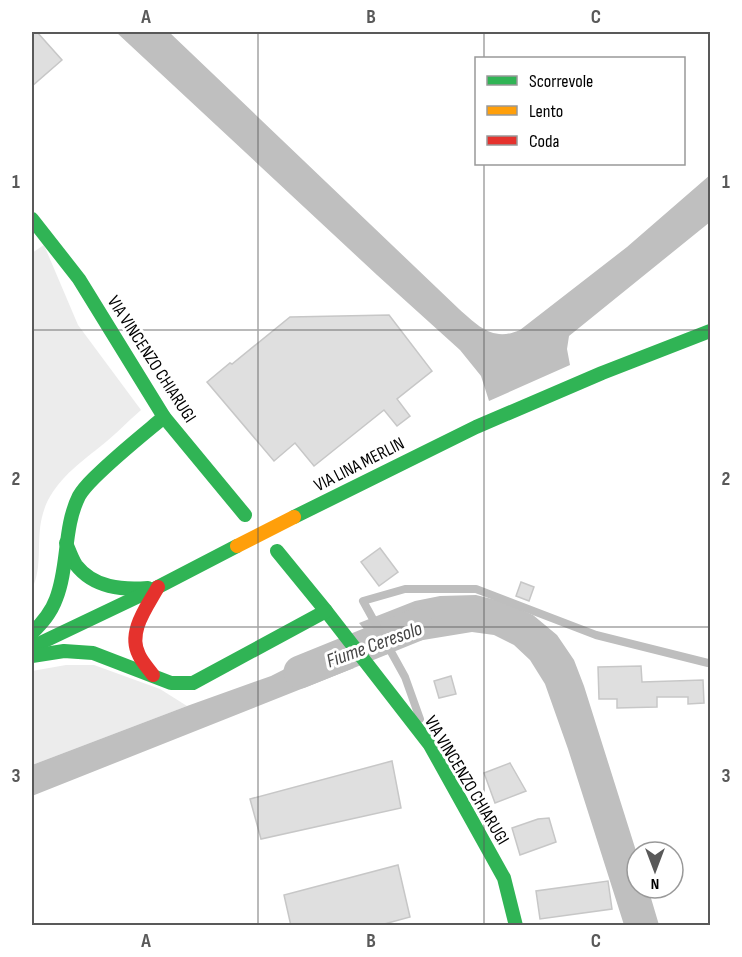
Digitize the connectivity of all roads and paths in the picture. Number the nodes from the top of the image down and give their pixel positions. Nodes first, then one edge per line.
1 (32, 219) edge
2 (711, 331) edge
3 (164, 417) junction
4 (245, 515) dead end
5 (66, 543) junction
6 (277, 551) dead end
7 (158, 587) junction
8 (326, 611) junction
9 (32, 633) edge
10 (32, 647) edge
11 (32, 656) edge
12 (708, 663) dead end
13 (153, 675) junction
14 (430, 745) junction
15 (516, 926) edge

1 - 3 main road, VIA VINCENZO CHIARUGI
2 - 7 main road, VIA LINA MERLIN, bridge
3 - 4 main road, VIA VINCENZO CHIARUGI
3 - 5 main road
5 - 7 main road
5 - 9 main road
6 - 8 main road, VIA VINCENZO CHIARUGI
7 - 10 main road, VIA LINA MERLIN
7 - 13 main road
8 - 13 main road
8 - 14 main road, VIA VINCENZO CHIARUGI
11 - 13 main road
12 - 14 lane
14 - 15 main road, VIA VINCENZO CHIARUGI

